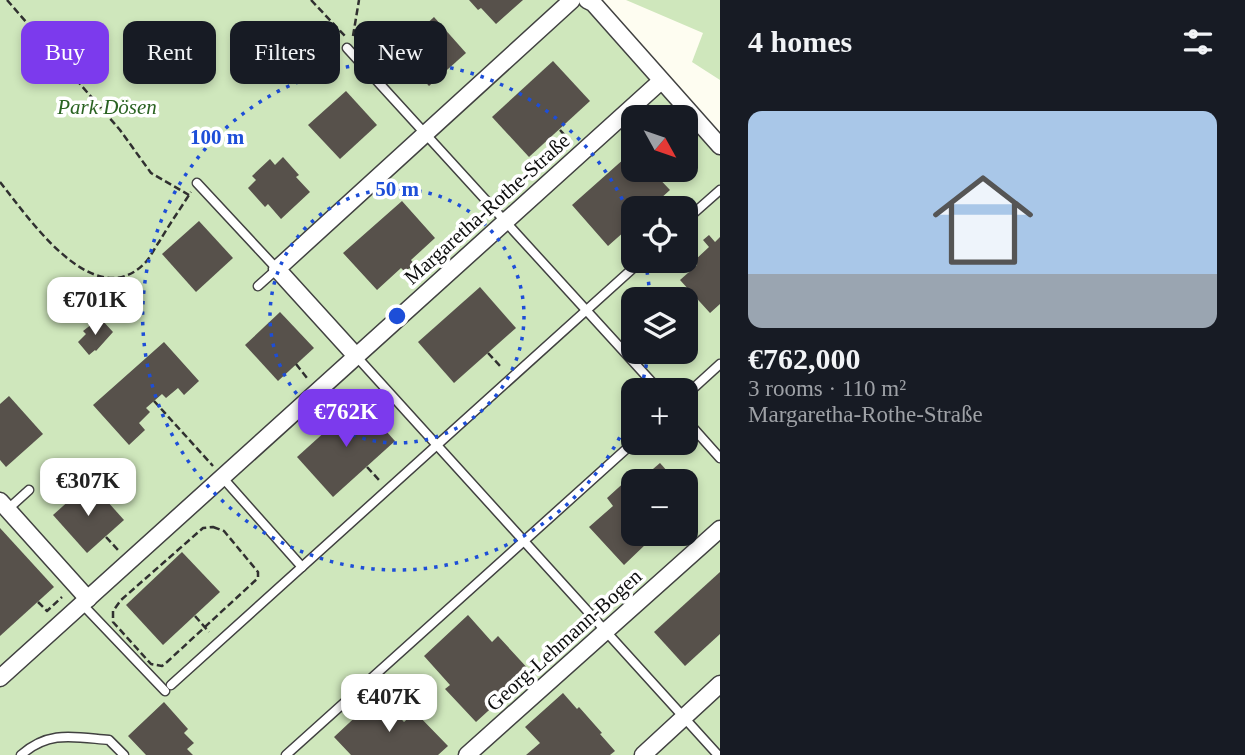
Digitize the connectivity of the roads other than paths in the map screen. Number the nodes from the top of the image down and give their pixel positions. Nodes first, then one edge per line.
1 (572, 0) edge
2 (587, 0) edge
3 (347, 48) dead end
4 (661, 81) junction
5 (426, 134) junction
6 (720, 146) edge
7 (197, 183) dead end
8 (720, 190) edge
9 (698, 209) edge
10 (505, 221) junction
11 (277, 269) junction
12 (628, 273) edge
13 (258, 286) dead end
14 (586, 310) junction
15 (356, 356) junction
16 (720, 364) edge
17 (648, 378) edge
18 (698, 384) edge
19 (698, 434) edge
20 (436, 445) junction
21 (621, 454) edge
22 (720, 458) edge
23 (222, 477) junction
24 (29, 490) dead end
25 (4, 505) edge
26 (720, 529) edge
27 (523, 541) junction
28 (302, 566) junction
29 (85, 601) junction
30 (606, 631) junction
31 (0, 678) edge
32 (720, 684) edge
33 (683, 718) junction
34 (21, 755) edge
35 (124, 755) edge
36 (286, 755) edge
37 (467, 755) edge
38 (643, 755) edge
39 (718, 755) edge

1 - 5 street
2 - 4 street
3 - 5 lane
4 - 6 street
4 - 10 street, Margaretha-Rothe-Straße
5 - 10 lane
5 - 11 street
7 - 11 lane
8 - 9 lane
10 - 14 lane
10 - 15 street, Margaretha-Rothe-Straße
11 - 13 lane
11 - 15 street
12 - 14 lane
14 - 17 lane
14 - 20 lane
15 - 20 lane
15 - 23 street, Margaretha-Rothe-Straße
16 - 18 lane
19 - 22 lane
20 - 27 lane
20 - 28 lane
21 - 27 lane
23 - 28 lane
23 - 29 street, Margaretha-Rothe-Straße
24 - 25 lane
25 - 29 street
26 - 30 street, Georg-Lehmann-Bogen
27 - 30 lane
27 - 36 lane
28 - 29 lane
29 - 31 street, Margaretha-Rothe-Straße
30 - 33 lane
30 - 37 street, Georg-Lehmann-Bogen
32 - 33 street
33 - 38 street
33 - 39 lane
34 - 35 lane

